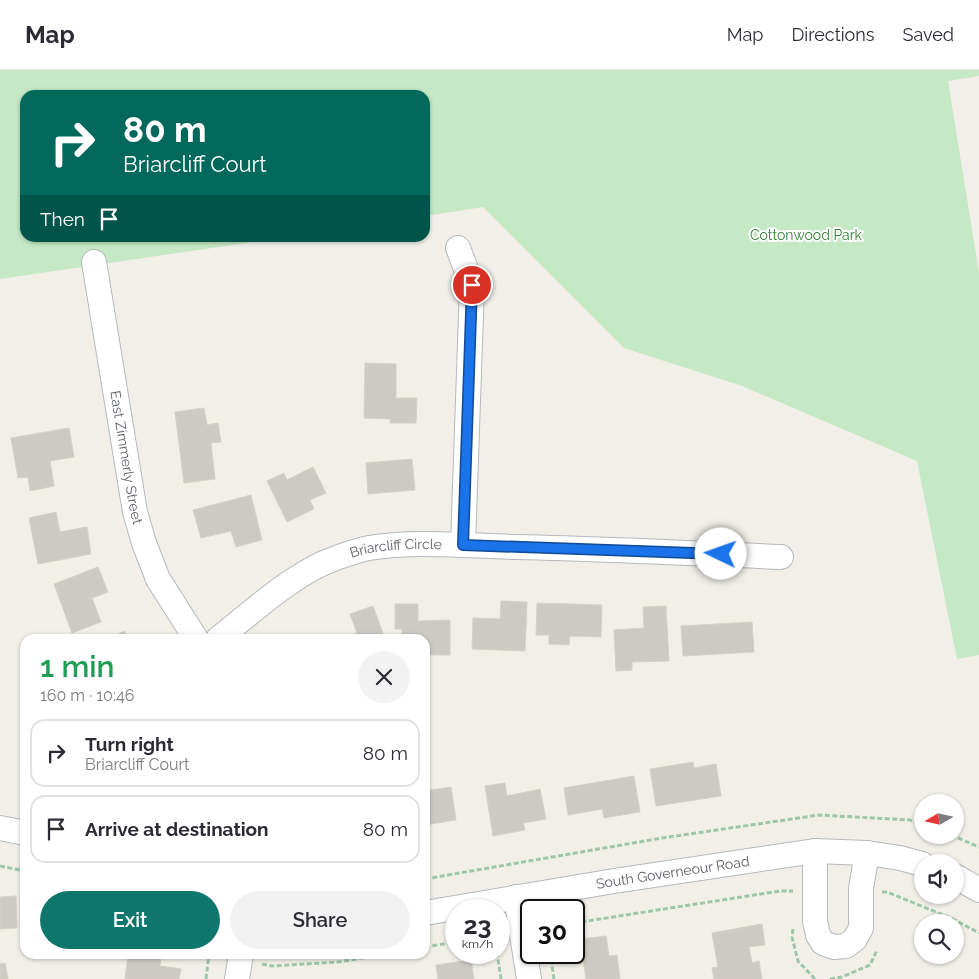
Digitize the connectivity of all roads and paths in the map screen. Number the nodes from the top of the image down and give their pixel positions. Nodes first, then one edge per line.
1 (458, 248) dead end
2 (94, 262) dead end
3 (463, 545) junction
4 (781, 557) dead end
5 (193, 634) edge
6 (224, 634) edge
7 (914, 822) edge
8 (0, 828) edge
9 (20, 832) edge
10 (964, 841) edge
11 (979, 847) edge
12 (815, 851) junction
13 (867, 853) junction
14 (914, 862) edge
15 (0, 866) edge
16 (20, 870) edge
17 (430, 878) edge
18 (964, 881) edge
19 (979, 890) edge
20 (814, 891) junction
21 (861, 892) junction
22 (516, 898) junction
23 (430, 913) edge
24 (585, 921) edge
25 (979, 933) edge
26 (445, 944) edge
27 (430, 947) edge
28 (208, 959) edge
29 (224, 959) edge
30 (356, 959) edge
31 (239, 964) edge
32 (499, 964) edge
33 (552, 964) edge
34 (206, 979) edge
35 (501, 979) edge
36 (530, 979) edge
37 (554, 979) edge

1 - 3 street
2 - 5 street, East Zimmerly Street
3 - 4 street, Briarcliff Circle
3 - 6 street, Briarcliff Circle
7 - 17 path
8 - 9 street
10 - 11 path
12 - 13 street, South Governeour Road
12 - 20 street
12 - 22 street, South Governeour Road
13 - 14 street, South Governeour Road
13 - 21 street
15 - 16 path
18 - 19 street
20 - 21 street
20 - 24 path
21 - 25 path
22 - 23 street, South Governeour Road
22 - 36 street
26 - 27 path
28 - 34 path
29 - 31 path
30 - 31 path
32 - 35 path
33 - 37 path

